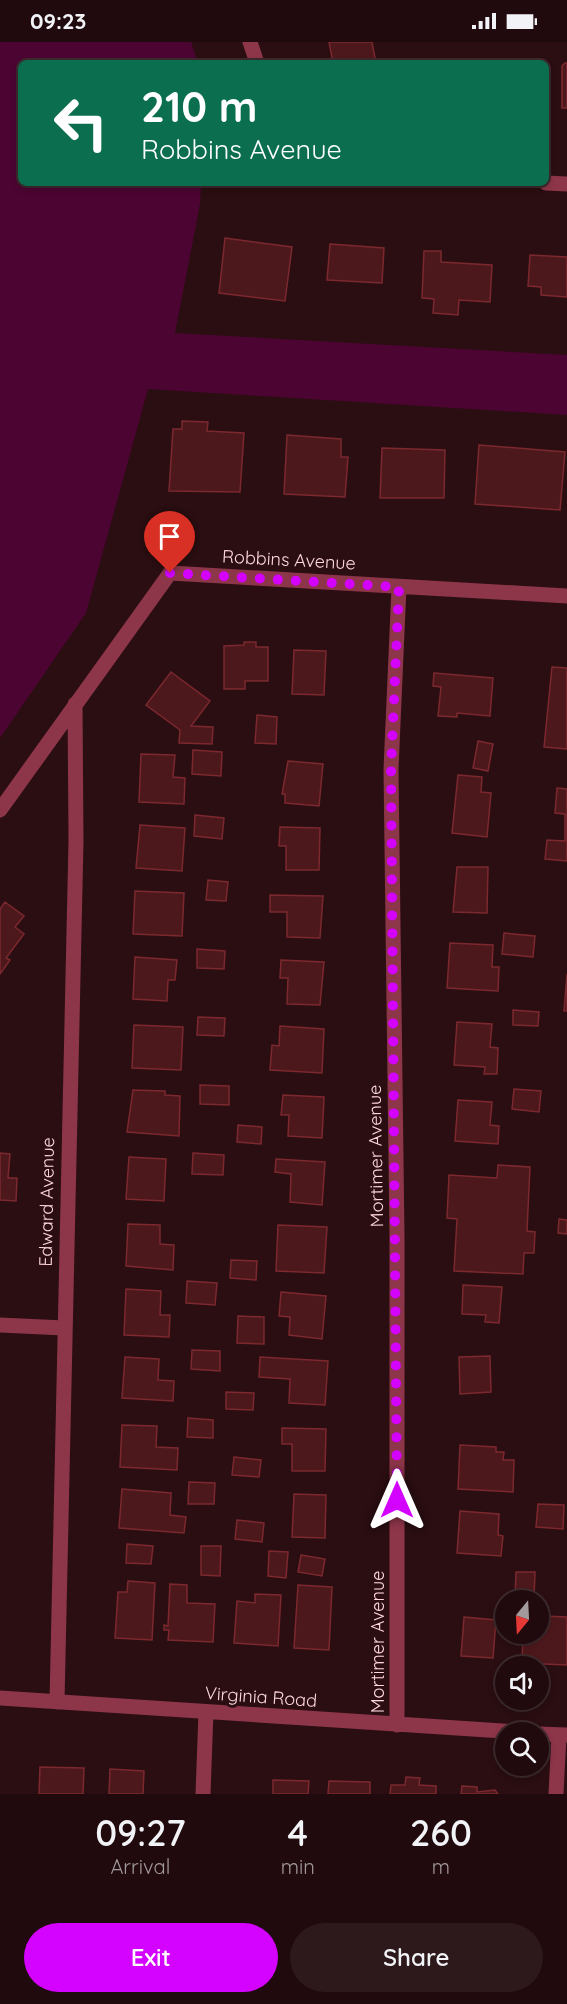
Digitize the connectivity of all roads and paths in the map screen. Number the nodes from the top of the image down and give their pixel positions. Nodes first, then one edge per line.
1 (250, 42) edge
2 (256, 60) edge
3 (549, 183) edge
4 (567, 184) edge
5 (399, 587) junction
6 (567, 596) edge
7 (75, 704) junction
8 (0, 810) edge
9 (0, 1325) edge
10 (64, 1328) junction
11 (0, 1698) edge
12 (57, 1702) junction
13 (206, 1712) junction
14 (398, 1725) junction
15 (495, 1731) edge
16 (563, 1735) edge
17 (203, 1794) edge
18 (556, 1794) edge

1 - 2 street
3 - 4 street
5 - 6 street, Robbins Avenue
5 - 7 street, Robbins Avenue
5 - 14 street, Mortimer Avenue
7 - 8 street
7 - 10 street, Edward Avenue
9 - 10 street
10 - 12 street, Edward Avenue
11 - 12 street, Virginia Road
12 - 13 street, Virginia Road
13 - 14 street, Virginia Road
13 - 17 street
14 - 15 street, Virginia Road
16 - 18 street

